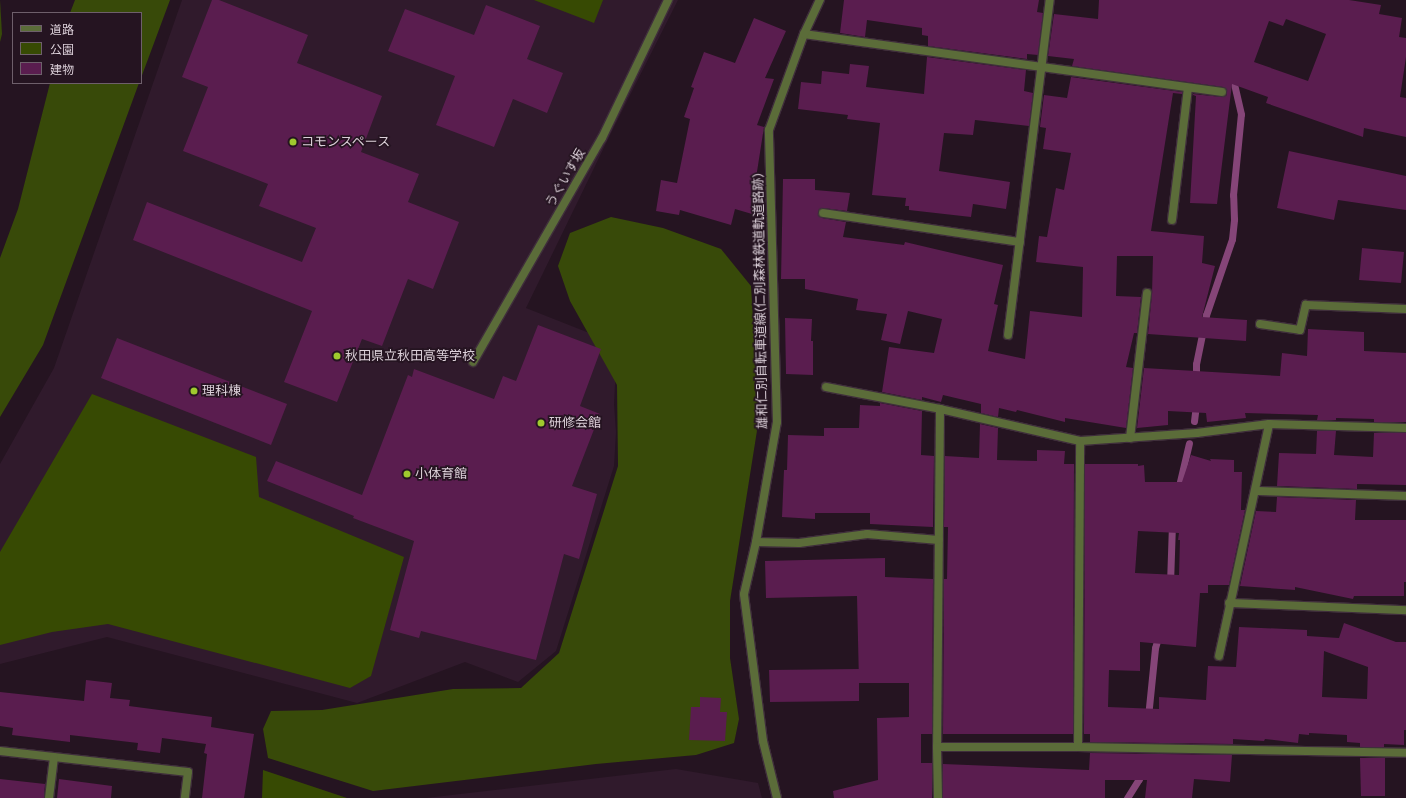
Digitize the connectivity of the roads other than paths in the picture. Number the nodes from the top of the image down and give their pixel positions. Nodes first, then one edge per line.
1 (668, 0) edge
2 (820, 0) edge
3 (1050, 0) edge
4 (804, 34) junction
5 (1041, 68) junction
6 (1188, 88) junction
7 (1222, 92) dead end
8 (823, 213) dead end
9 (1172, 220) dead end
10 (1020, 242) junction
11 (1147, 293) dead end
12 (1406, 309) edge
13 (1260, 324) dead end
14 (1008, 334) dead end
15 (473, 362) dead end
16 (826, 387) dead end
17 (940, 409) junction
18 (1269, 424) junction
19 (1406, 428) edge
20 (1130, 438) junction
21 (1080, 441) junction
22 (1256, 491) junction
23 (1406, 496) edge
24 (939, 540) junction
25 (756, 542) junction
26 (1229, 603) junction
27 (1406, 610) edge
28 (1219, 656) dead end
29 (937, 747) junction
30 (1078, 747) junction
31 (0, 750) edge
32 (1406, 753) edge
33 (54, 757) junction
34 (49, 798) edge
35 (185, 798) edge
36 (777, 798) edge
37 (938, 798) edge

1 - 15 street, うぐいす坂
2 - 4 street, 雄和仁別自転車道線(仁別森林鉄道軌道路跡)
3 - 5 street
4 - 5 street
4 - 25 street, 雄和仁別自転車道線(仁別森林鉄道軌道路跡)
5 - 6 street
5 - 10 street
6 - 7 street
6 - 9 street
8 - 10 street
10 - 14 street
11 - 20 street
12 - 13 street
16 - 17 street
17 - 21 street
17 - 24 street
18 - 19 street
18 - 20 street
18 - 22 street
20 - 21 street
21 - 30 street
22 - 23 street
22 - 26 street
24 - 25 street
24 - 29 street
25 - 36 street, 雄和仁別自転車道線(仁別森林鉄道軌道路跡)
26 - 27 street
26 - 28 street
29 - 30 street
29 - 37 street
30 - 32 street
31 - 33 street
33 - 34 street
33 - 35 street

